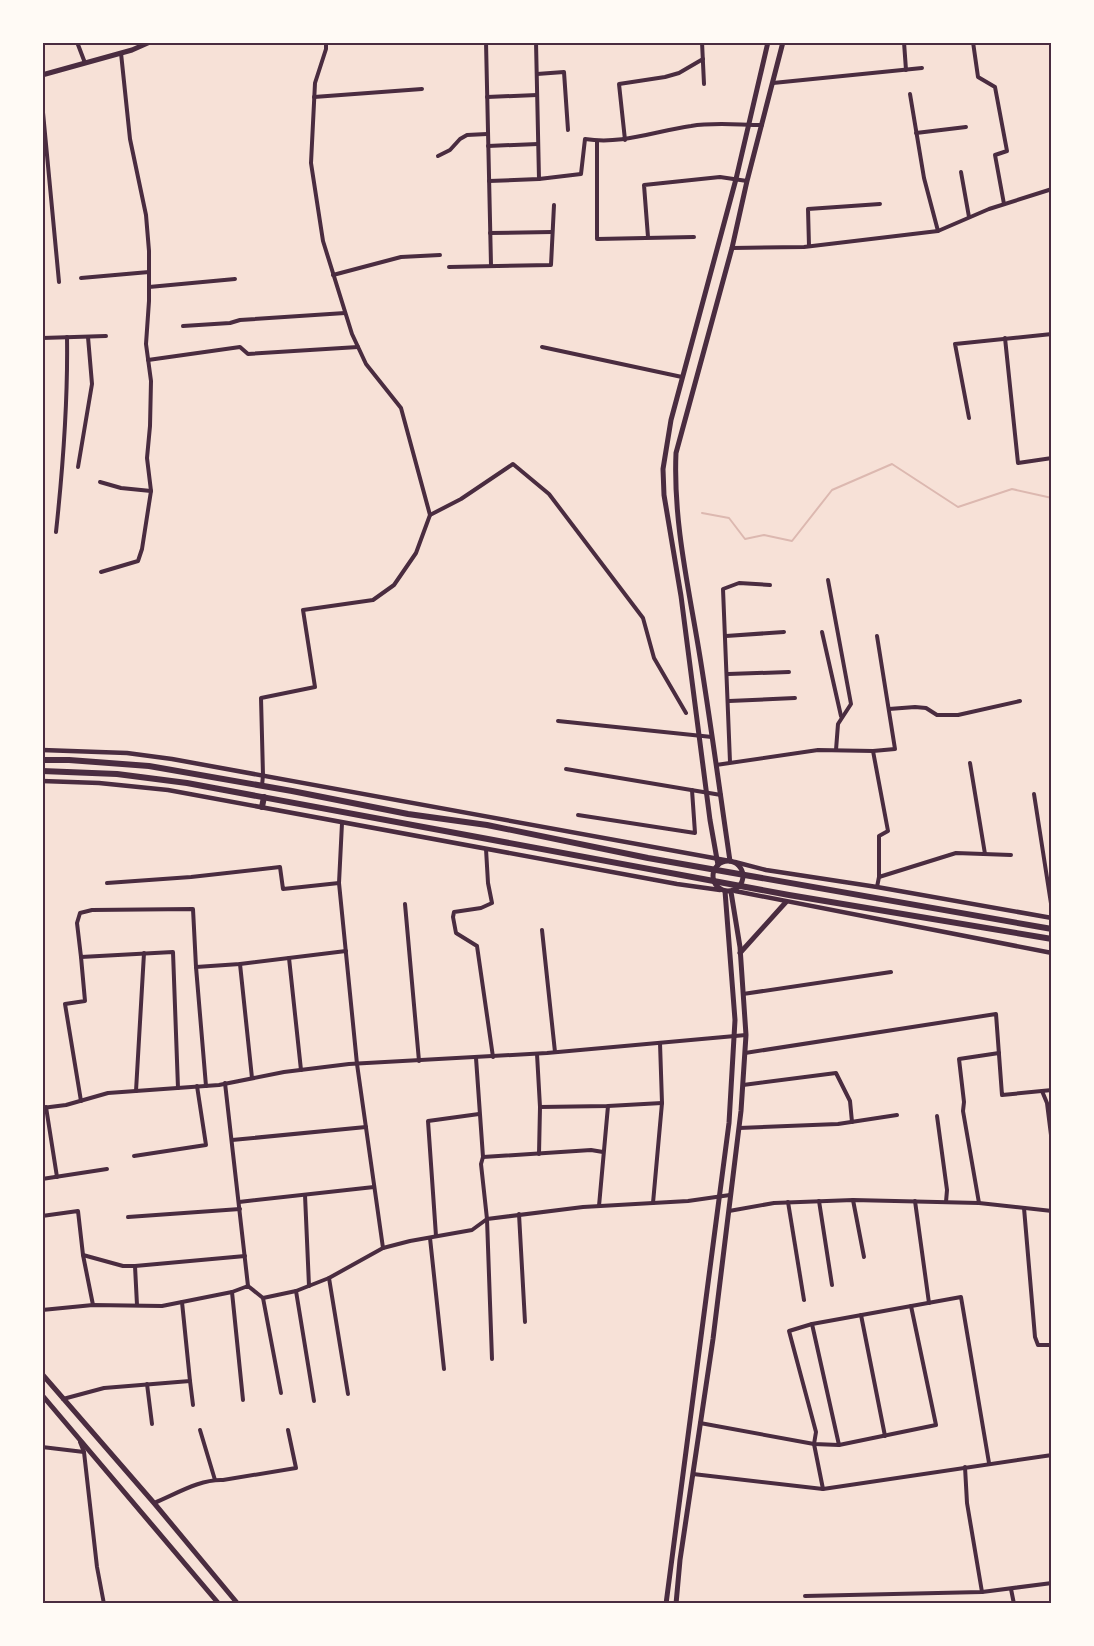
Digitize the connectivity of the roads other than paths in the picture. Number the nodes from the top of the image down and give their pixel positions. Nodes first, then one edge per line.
1 (77, 42) edge
2 (150, 42) edge
3 (326, 42) edge
4 (486, 42) edge
5 (536, 42) edge
6 (702, 42) edge
7 (768, 42) edge
8 (783, 42) edge
9 (908, 42) edge
10 (974, 42) edge
11 (140, 44) edge
12 (121, 53) junction
13 (703, 59) junction
14 (85, 63) junction
15 (922, 68) dead end
16 (906, 70) junction
17 (537, 74) junction
18 (42, 75) edge
19 (773, 83) junction
20 (704, 84) dead end
21 (422, 89) dead end
22 (910, 94) dead end
23 (537, 95) junction
24 (314, 97) junction
25 (487, 97) junction
26 (42, 102) edge
27 (747, 125) junction
28 (763, 125) junction
29 (966, 127) dead end
30 (568, 130) dead end
31 (916, 133) junction
32 (488, 134) junction
33 (625, 140) junction
34 (597, 141) junction
35 (538, 144) junction
36 (488, 146) junction
37 (438, 156) dead end
38 (961, 172) dead end
39 (539, 178) junction
40 (736, 179) junction
41 (489, 181) junction
42 (747, 181) junction
43 (1052, 189) edge
44 (880, 204) dead end
45 (1004, 204) junction
46 (554, 205) dead end
47 (969, 218) junction
48 (938, 231) junction
49 (552, 232) junction
50 (490, 233) junction
51 (648, 237) junction
52 (694, 237) dead end
53 (809, 246) junction
54 (732, 248) junction
55 (440, 255) dead end
56 (491, 265) junction
57 (449, 267) dead end
58 (149, 272) junction
59 (333, 275) junction
60 (81, 278) dead end
61 (235, 279) dead end
62 (59, 282) dead end
63 (149, 287) junction
64 (345, 313) junction
65 (183, 326) dead end
66 (1052, 334) edge
67 (106, 336) dead end
68 (67, 337) junction
69 (88, 337) junction
70 (42, 338) edge
71 (1005, 338) junction
72 (542, 346) dead end
73 (358, 347) junction
74 (148, 360) junction
75 (682, 377) junction
76 (969, 418) dead end
77 (1052, 458) edge
78 (78, 467) dead end
79 (100, 482) dead end
80 (151, 491) junction
81 (430, 515) junction
82 (56, 532) dead end
83 (101, 572) dead end
84 (828, 580) dead end
85 (770, 585) dead end
86 (784, 632) dead end
87 (822, 632) dead end
88 (726, 636) junction
89 (877, 636) dead end
90 (789, 672) dead end
91 (728, 674) junction
92 (795, 698) dead end
93 (729, 701) junction
94 (1020, 701) dead end
95 (889, 709) junction
96 (686, 713) dead end
97 (841, 717) junction
98 (558, 721) dead end
99 (699, 736) junction
100 (713, 737) junction
101 (42, 750) edge
102 (836, 750) junction
103 (873, 751) junction
104 (42, 760) edge
105 (730, 762) junction
106 (970, 763) dead end
107 (716, 765) junction
108 (566, 770) dead end
109 (42, 771) edge
110 (264, 775) junction
111 (42, 781) edge
112 (262, 786) junction
113 (693, 790) junction
114 (707, 792) junction
115 (1034, 794) dead end
116 (722, 795) junction
117 (264, 796) junction
118 (262, 807) junction
119 (578, 815) dead end
120 (342, 823) junction
121 (486, 849) junction
122 (985, 854) junction
123 (1011, 855) dead end
124 (716, 858) junction
125 (732, 861) junction
126 (718, 865) junction
127 (879, 878) junction
128 (107, 883) dead end
129 (339, 883) junction
130 (877, 887) junction
131 (728, 891) junction
132 (786, 902) junction
133 (405, 904) dead end
134 (1052, 910) edge
135 (1052, 918) edge
136 (1052, 929) edge
137 (542, 930) dead end
138 (1052, 939) edge
139 (346, 951) junction
140 (144, 953) junction
141 (740, 953) junction
142 (1052, 953) edge
143 (81, 957) junction
144 (289, 958) junction
145 (240, 964) junction
146 (196, 967) junction
147 (891, 972) dead end
148 (743, 994) junction
149 (746, 1035) junction
150 (735, 1036) junction
151 (660, 1044) junction
152 (555, 1052) junction
153 (745, 1053) junction
154 (999, 1053) junction
155 (537, 1054) junction
156 (493, 1057) junction
157 (476, 1058) junction
158 (419, 1061) junction
159 (357, 1064) junction
160 (301, 1070) junction
161 (252, 1078) junction
162 (225, 1083) junction
163 (743, 1085) junction
164 (197, 1086) junction
165 (206, 1086) junction
166 (178, 1088) junction
167 (1052, 1090) edge
168 (136, 1091) junction
169 (1042, 1091) junction
170 (81, 1101) junction
171 (662, 1103) junction
172 (608, 1106) junction
173 (540, 1107) junction
174 (44, 1108) edge
175 (479, 1114) junction
176 (897, 1115) dead end
177 (937, 1116) dead end
178 (852, 1122) junction
179 (366, 1127) junction
180 (739, 1128) junction
181 (232, 1140) junction
182 (1052, 1143) edge
183 (603, 1152) junction
184 (539, 1154) junction
185 (134, 1156) dead end
186 (483, 1157) junction
187 (106, 1169) dead end
188 (57, 1177) junction
189 (42, 1179) edge
190 (374, 1187) junction
191 (305, 1195) junction
192 (730, 1195) junction
193 (718, 1197) junction
194 (853, 1200) junction
195 (819, 1201) junction
196 (915, 1201) junction
197 (239, 1202) junction
198 (788, 1202) junction
199 (946, 1202) junction
200 (653, 1203) junction
201 (979, 1203) junction
202 (599, 1206) junction
203 (1024, 1208) junction
204 (240, 1209) junction
205 (1052, 1210) edge
206 (729, 1211) junction
207 (519, 1214) junction
208 (42, 1216) edge
209 (128, 1217) dead end
210 (487, 1219) junction
211 (436, 1236) junction
212 (430, 1238) junction
213 (382, 1248) junction
214 (83, 1255) junction
215 (245, 1256) junction
216 (864, 1257) dead end
217 (135, 1266) junction
218 (328, 1278) junction
219 (832, 1285) dead end
220 (248, 1286) junction
221 (309, 1286) junction
222 (296, 1291) junction
223 (232, 1292) junction
224 (263, 1298) junction
225 (804, 1300) dead end
226 (182, 1302) junction
227 (929, 1303) junction
228 (93, 1305) junction
229 (137, 1305) junction
230 (911, 1306) junction
231 (42, 1310) edge
232 (861, 1316) junction
233 (525, 1322) dead end
234 (812, 1324) junction
235 (1052, 1345) edge
236 (492, 1359) dead end
237 (444, 1369) dead end
238 (42, 1374) edge
239 (190, 1381) junction
240 (147, 1384) junction
241 (281, 1393) dead end
242 (348, 1394) dead end
243 (42, 1395) edge
244 (63, 1399) junction
245 (243, 1400) dead end
246 (314, 1401) dead end
247 (193, 1405) dead end
248 (700, 1423) junction
249 (152, 1424) dead end
250 (200, 1430) dead end
251 (288, 1430) dead end
252 (91, 1431) junction
253 (885, 1436) junction
254 (79, 1437) junction
255 (814, 1444) junction
256 (839, 1445) junction
257 (42, 1447) edge
258 (84, 1452) junction
259 (685, 1453) junction
260 (1052, 1455) edge
261 (696, 1456) junction
262 (989, 1463) junction
263 (965, 1467) junction
264 (693, 1474) junction
265 (215, 1480) junction
266 (823, 1489) junction
267 (154, 1503) junction
268 (1052, 1582) edge
269 (1011, 1589) junction
270 (982, 1592) junction
271 (805, 1596) dead end
272 (214, 1599) junction
273 (104, 1604) edge
274 (208, 1604) edge
275 (219, 1604) edge
276 (238, 1604) edge
277 (666, 1604) edge
278 (676, 1604) edge
279 (1014, 1604) edge

1 - 14 street
2 - 11 main road
3 - 24 street
4 - 25 street
5 - 17 street
6 - 13 street
7 - 27 main road
8 - 19 main road
9 - 16 street
10 - 45 street
11 - 12 main road
12 - 14 main road
12 - 58 street
13 - 20 street
13 - 33 street
14 - 18 main road
15 - 16 street
16 - 19 street
17 - 23 street
17 - 30 street
19 - 28 main road
21 - 24 street
22 - 31 street
23 - 25 street
23 - 35 street
24 - 59 street
25 - 32 street
26 - 62 street
27 - 28 street
27 - 33 street
27 - 40 main road
28 - 42 main road
29 - 31 street
31 - 48 street
32 - 36 street
32 - 37 street
33 - 34 street
34 - 39 street
34 - 51 street
35 - 36 street
35 - 39 street
36 - 41 street
38 - 47 street
39 - 41 street
40 - 42 street
40 - 51 street
40 - 75 main road
41 - 50 street
42 - 54 main road
43 - 45 street
44 - 53 street
45 - 47 street
46 - 49 street
47 - 48 street
48 - 53 street
49 - 50 street
49 - 56 street
50 - 56 street
51 - 52 street
53 - 54 street
54 - 100 main road
55 - 59 street
56 - 57 street
58 - 60 street
58 - 63 street
59 - 64 street
61 - 63 street
63 - 74 street
64 - 65 street
64 - 73 street
66 - 71 street
67 - 69 street
68 - 69 street
68 - 70 street
68 - 82 street
69 - 78 street
71 - 76 street
71 - 77 street
72 - 75 street
73 - 74 street
73 - 81 street
74 - 80 street
75 - 99 main road
79 - 80 street
80 - 83 street
81 - 96 street
81 - 110 street
84 - 97 street
85 - 88 street
86 - 88 street
87 - 97 street
88 - 91 street
89 - 95 street
90 - 91 street
91 - 93 street
92 - 93 street
93 - 105 street
94 - 95 street
95 - 103 street
97 - 102 street
98 - 99 street
99 - 100 street
99 - 114 main road
100 - 107 main road
101 - 110 street
102 - 103 street
102 - 105 street
103 - 127 street
104 - 112 highway
105 - 107 street
106 - 122 street
107 - 116 main road
108 - 113 street
109 - 117 highway
110 - 112 street
110 - 124 street
111 - 118 street
112 - 136 highway
113 - 114 street
113 - 119 street
114 - 116 street
114 - 124 main road
115 - 134 street
116 - 125 main road
117 - 118 highway
117 - 138 highway
118 - 120 street
120 - 121 street
120 - 129 street
121 - 131 street
121 - 156 street
122 - 123 street
122 - 127 street
124 - 125 street
124 - 126 main road
125 - 126 main road
125 - 130 street
125 - 131 main road
126 - 131 main road
127 - 130 street
128 - 129 street
129 - 139 street
130 - 135 street
131 - 132 street
131 - 141 main road
131 - 150 main road
132 - 141 main road
132 - 142 street
133 - 158 street
137 - 152 street
139 - 144 street
139 - 159 street
140 - 143 street
140 - 166 street
140 - 168 street
141 - 148 main road
143 - 146 street
143 - 170 street
144 - 145 street
144 - 160 street
145 - 146 street
145 - 161 street
146 - 165 street
147 - 148 street
148 - 149 main road
149 - 150 street
149 - 153 main road
150 - 151 street
150 - 193 main road
151 - 152 street
151 - 171 street
152 - 155 street
153 - 154 street
153 - 163 main road
154 - 169 street
154 - 201 street
155 - 156 street
155 - 173 street
156 - 157 street
157 - 158 street
157 - 175 street
158 - 159 street
159 - 160 street
159 - 179 street
160 - 161 street
161 - 162 street
162 - 165 street
162 - 181 street
163 - 178 street
163 - 180 main road
164 - 165 street
164 - 166 street
164 - 185 street
166 - 168 street
167 - 169 street
168 - 170 street
169 - 182 street
170 - 174 street
171 - 172 street
171 - 200 street
172 - 173 street
172 - 183 street
173 - 184 street
174 - 188 street
175 - 186 street
175 - 211 street
176 - 178 street
177 - 199 street
178 - 180 street
179 - 181 street
179 - 190 street
180 - 192 main road
181 - 197 street
183 - 184 street
183 - 202 street
184 - 186 street
186 - 210 street
187 - 188 street
188 - 189 street
190 - 191 street
190 - 213 street
191 - 197 street
191 - 221 street
192 - 193 street
192 - 206 main road
193 - 200 street
193 - 259 main road
194 - 195 street
194 - 196 street
194 - 216 street
195 - 198 street
195 - 219 street
196 - 199 street
196 - 227 street
197 - 204 street
198 - 206 street
198 - 225 street
199 - 201 street
200 - 202 street
201 - 203 street
202 - 207 street
203 - 205 street
203 - 235 street
204 - 209 street
204 - 215 street
206 - 248 main road
207 - 210 street
207 - 233 street
208 - 214 street
210 - 211 street
210 - 236 street
211 - 212 street
212 - 213 street
212 - 237 street
213 - 218 street
214 - 217 street
214 - 228 street
215 - 217 street
215 - 220 street
217 - 229 street
218 - 221 street
218 - 242 street
220 - 223 street
220 - 224 street
221 - 222 street
222 - 224 street
222 - 246 street
223 - 226 street
223 - 245 street
224 - 241 street
226 - 229 street
226 - 239 street
227 - 230 street
227 - 262 street
228 - 229 street
228 - 231 street
230 - 232 street
230 - 253 street
232 - 234 street
232 - 253 street
234 - 255 street
234 - 256 street
238 - 244 main road
239 - 240 street
239 - 247 street
240 - 244 street
240 - 249 street
243 - 254 main road
244 - 252 main road
248 - 255 street
248 - 261 main road
250 - 265 street
251 - 265 street
252 - 254 main road
252 - 267 main road
253 - 256 street
254 - 258 street
254 - 272 main road
255 - 256 street
255 - 266 street
257 - 258 street
258 - 273 street
259 - 261 main road
259 - 277 main road
260 - 262 street
261 - 264 main road
262 - 263 street
263 - 266 street
263 - 270 street
264 - 266 street
264 - 278 main road
265 - 267 street
267 - 276 main road
268 - 269 street
269 - 270 street
269 - 279 street
270 - 271 street
272 - 274 street
272 - 275 main road

